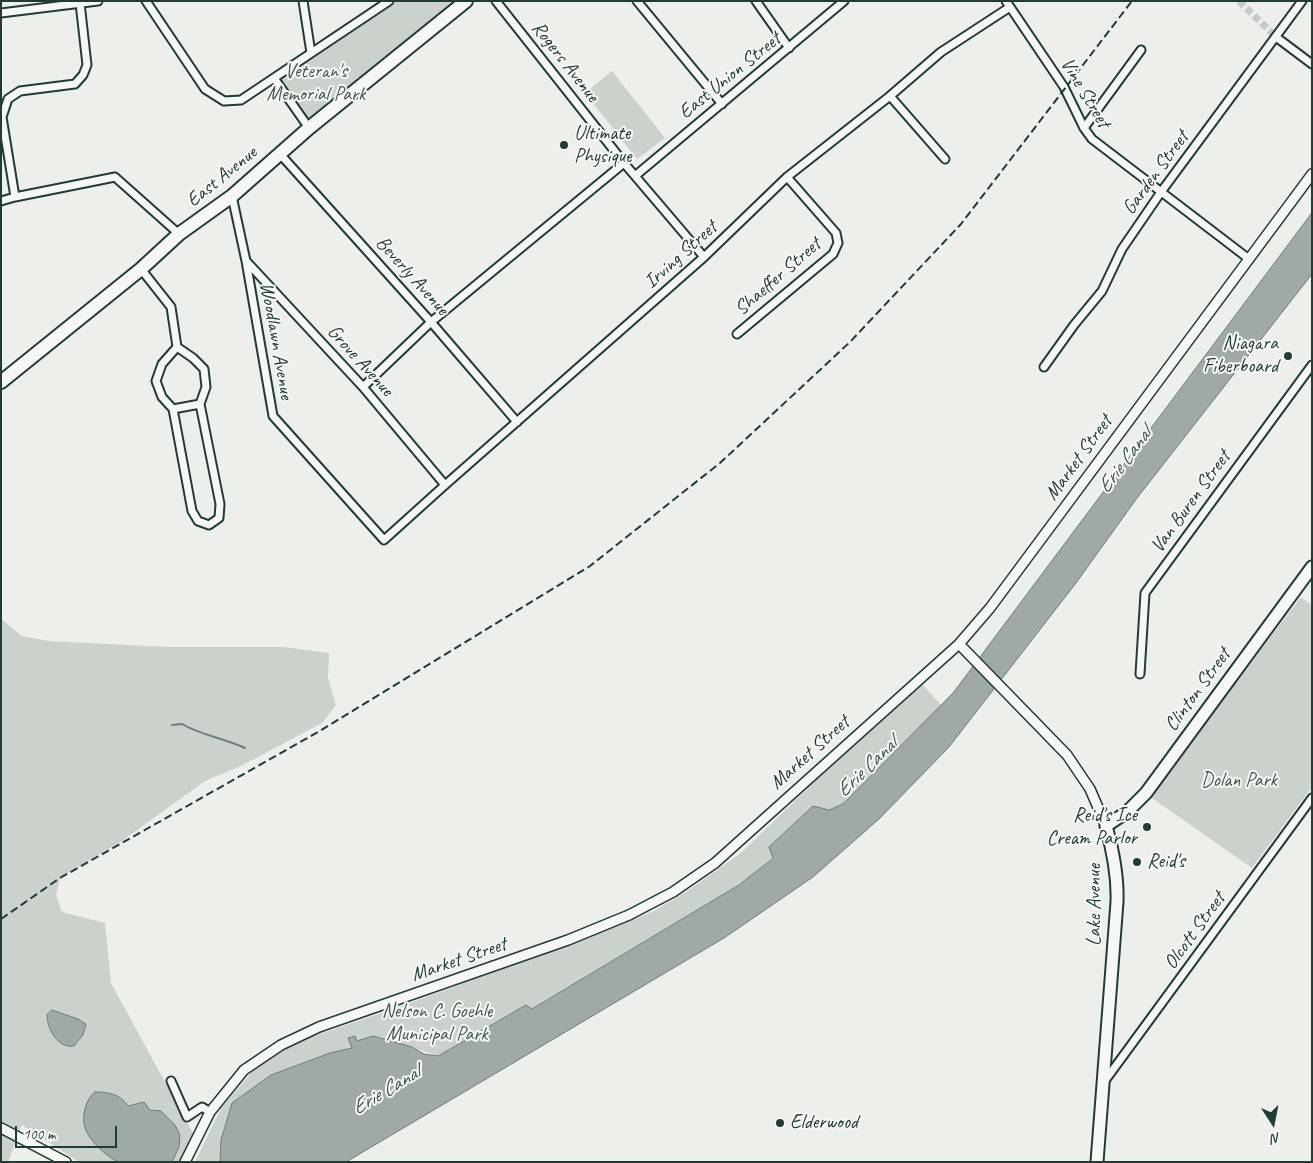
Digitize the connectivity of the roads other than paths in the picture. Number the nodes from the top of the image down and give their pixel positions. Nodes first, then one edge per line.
1 (98, 1) edge
2 (146, 1) edge
3 (303, 1) edge
4 (389, 1) edge
5 (466, 1) edge
6 (496, 1) edge
7 (637, 1) edge
8 (756, 1) edge
9 (844, 1) edge
10 (1302, 1) edge
11 (80, 3) junction
12 (1008, 4) edge
13 (1, 13) edge
14 (1276, 37) junction
15 (790, 48) junction
16 (1141, 50) dead end
17 (311, 53) junction
18 (1312, 64) edge
19 (274, 78) junction
20 (890, 96) junction
21 (722, 104) junction
22 (309, 128) junction
23 (1084, 128) junction
24 (280, 154) junction
25 (946, 159) dead end
26 (624, 163) junction
27 (1312, 174) edge
28 (635, 176) junction
29 (787, 177) junction
30 (1161, 192) junction
31 (232, 196) junction
32 (14, 197) junction
33 (1, 201) edge
34 (180, 234) junction
35 (704, 257) junction
36 (1249, 259) junction
37 (246, 261) junction
38 (141, 268) junction
39 (431, 322) junction
40 (737, 334) dead end
41 (177, 347) junction
42 (1312, 365) edge
43 (1044, 367) dead end
44 (1, 382) edge
45 (363, 387) junction
46 (200, 404) junction
47 (173, 409) junction
48 (516, 422) junction
49 (445, 485) junction
50 (384, 540) joint
51 (1312, 567) edge
52 (959, 644) junction
53 (1140, 674) dead end
54 (1312, 798) edge
55 (1106, 826) junction
56 (171, 1081) dead end
57 (1104, 1083) junction
58 (210, 1112) junction
59 (1, 1128) edge
60 (66, 1162) edge
61 (185, 1162) edge
62 (1097, 1162) edge

1 - 11 street
2 - 19 street
3 - 17 street
4 - 17 street
5 - 22 highway, East Avenue
6 - 26 street, Rogers Avenue
7 - 21 street
8 - 15 street
9 - 15 street, East Union Street
10 - 14 street, Garden Street
11 - 13 street
11 - 32 street
12 - 20 street, Irving Street
12 - 23 street, Vine Street
14 - 18 street
14 - 30 street, Garden Street
15 - 21 street, East Union Street
16 - 23 street
17 - 19 street
19 - 22 street
20 - 25 street
20 - 29 street, Irving Street
21 - 28 street, East Union Street
22 - 24 highway, East Avenue
23 - 30 street, Vine Street
24 - 31 highway, East Avenue
24 - 39 street, Beverly Avenue
26 - 28 street, Rogers Avenue
26 - 39 street
27 - 36 street, Market Street
28 - 35 street, Rogers Avenue
29 - 35 street, Irving Street
29 - 40 street, Shaeffer Street
30 - 36 street, Vine Street
30 - 43 street, Garden Street
31 - 34 highway, East Avenue
31 - 37 street, Woodlawn Avenue
32 - 33 street
32 - 34 street
34 - 38 highway, East Avenue
35 - 48 street, Irving Street
36 - 52 street, Market Street
37 - 45 street, Grove Avenue
37 - 50 street, Woodlawn Avenue
38 - 41 street
38 - 44 highway, East Avenue
39 - 45 street
39 - 48 street, Beverly Avenue
41 - 46 street
41 - 47 street
42 - 53 street, Van Buren Street
45 - 49 street, Grove Avenue
46 - 47 street
46 - 47 street
48 - 49 street, Irving Street
49 - 50 street, Irving Street
51 - 55 main road, Clinton Street
52 - 55 street, Lake Avenue
52 - 58 street, Market Street
54 - 57 street, Olcott Street
55 - 57 main road, Lake Avenue
56 - 58 street
57 - 62 main road, Lake Avenue
58 - 61 street, Market Street
59 - 60 street

